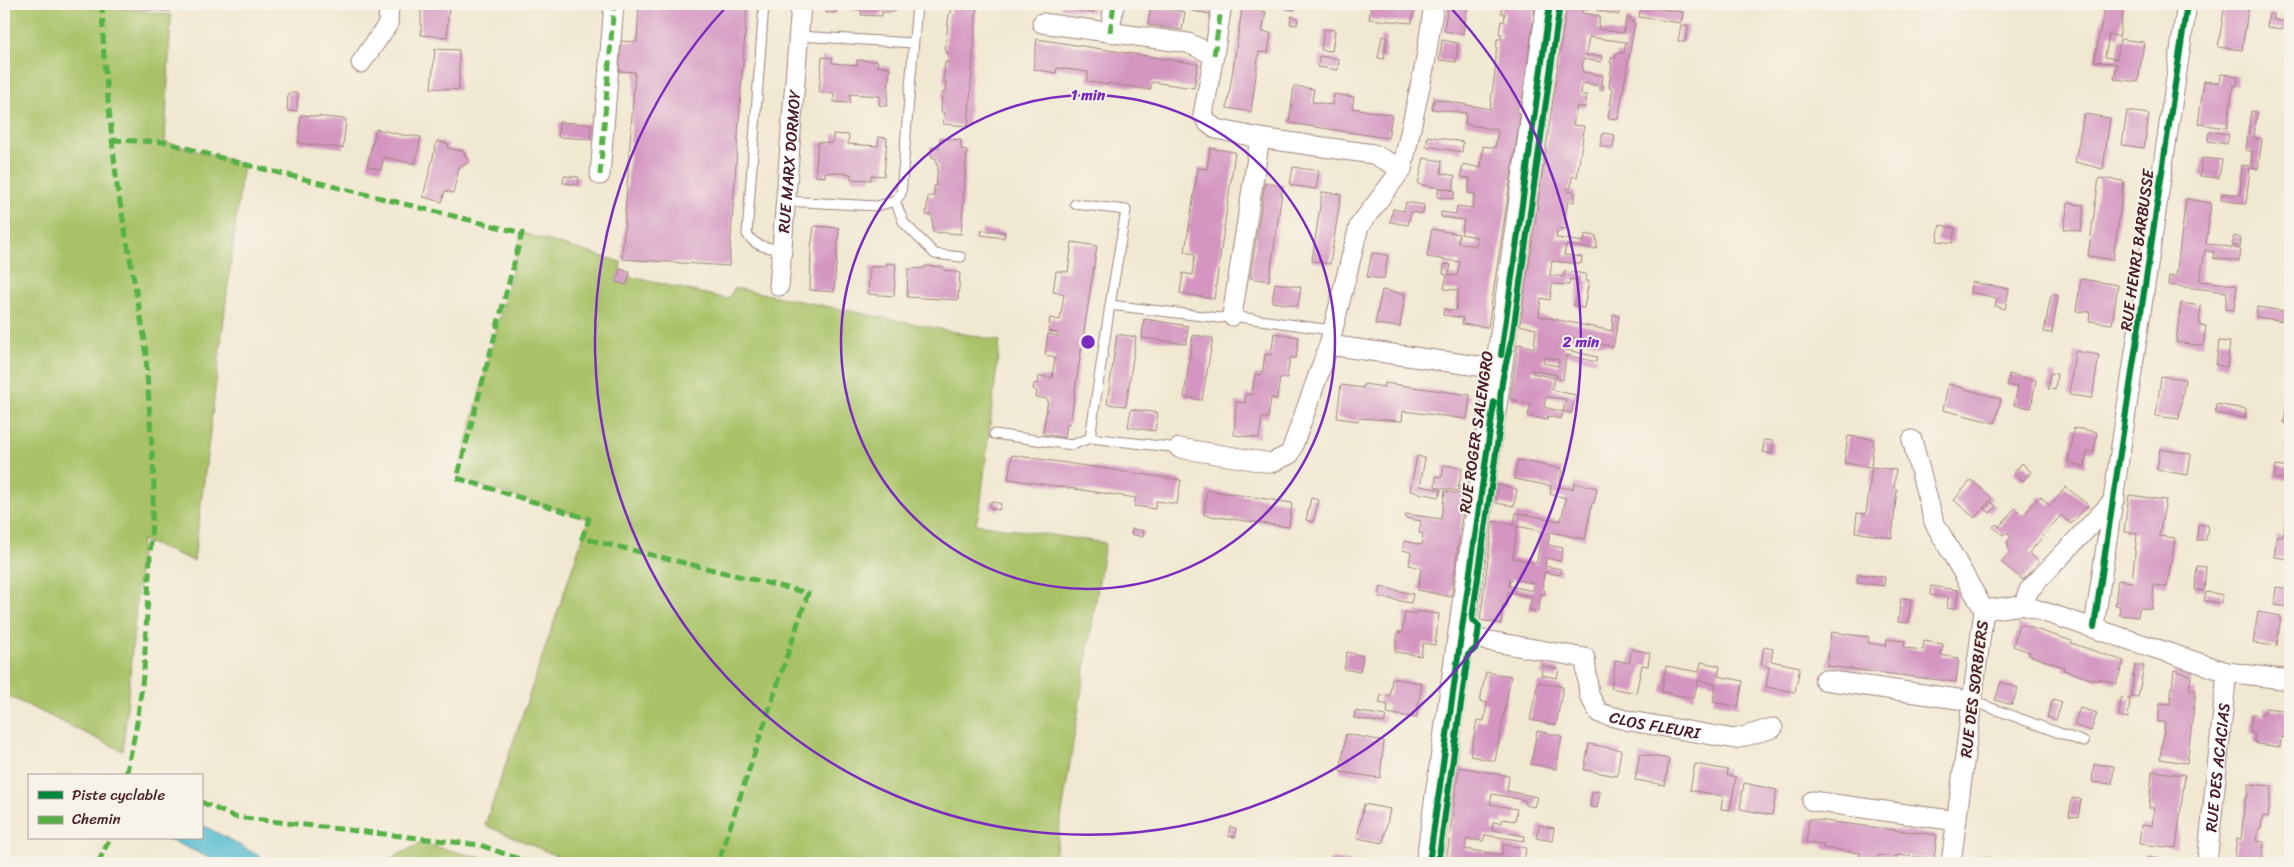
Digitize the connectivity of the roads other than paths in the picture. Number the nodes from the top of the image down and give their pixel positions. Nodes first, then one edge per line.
1 (389, 4) edge
2 (614, 4) edge
3 (764, 4) edge
4 (802, 4) edge
5 (917, 4) edge
6 (1114, 4) edge
7 (1222, 4) edge
8 (1434, 4) edge
9 (1550, 4) edge
10 (2187, 4) edge
11 (1042, 23) dead end
12 (1110, 32) junction
13 (799, 36) junction
14 (914, 43) junction
15 (1214, 55) junction
16 (361, 63) dead end
17 (1260, 138) junction
18 (1402, 169) junction
19 (600, 175) dead end
20 (786, 201) junction
21 (895, 201) junction
22 (1075, 204) dead end
23 (782, 249) junction
24 (961, 256) dead end
25 (780, 286) dead end
26 (1110, 305) junction
27 (1232, 316) junction
28 (1330, 338) junction
29 (1499, 369) junction
30 (994, 434) dead end
31 (1090, 438) junction
32 (1912, 440) dead end
33 (1179, 448) joint
34 (2115, 499) junction
35 (2023, 604) junction
36 (1984, 610) junction
37 (2094, 627) junction
38 (1461, 636) junction
39 (2227, 672) junction
40 (1824, 680) dead end
41 (2290, 680) edge
42 (1972, 700) junction
43 (1772, 728) dead end
44 (2084, 742) dead end
45 (1812, 801) dead end
46 (1957, 821) junction
47 (1429, 863) edge
48 (1951, 863) edge
49 (2207, 863) edge

1 - 16 street
2 - 19 street
3 - 23 lane
4 - 13 street, RUE MARX DORMOY
5 - 14 lane
6 - 12 street
7 - 15 street
8 - 18 street
9 - 29 street, RUE ROGER SALENGRO
10 - 34 street, RUE HENRI BARBUSSE
11 - 12 street
12 - 15 street
13 - 14 lane
13 - 20 street, RUE MARX DORMOY
14 - 21 lane
15 - 17 street
17 - 18 street
17 - 27 street
18 - 28 street
20 - 21 lane
20 - 23 street, RUE MARX DORMOY
21 - 24 lane
22 - 26 lane
23 - 25 street, RUE MARX DORMOY
26 - 27 lane
26 - 31 lane
27 - 28 lane
28 - 29 street
28 - 33 street
29 - 38 street, RUE ROGER SALENGRO
30 - 31 lane
31 - 33 lane
32 - 36 street, RUE DES SORBIERS
34 - 35 street
34 - 37 street, RUE HENRI BARBUSSE
35 - 36 street
35 - 37 street
36 - 42 street, RUE DES SORBIERS
37 - 39 street
38 - 43 street, CLOS FLEURI
38 - 47 street, RUE ROGER SALENGRO
39 - 41 street
39 - 49 street, RUE DES ACACIAS
40 - 42 street
42 - 44 lane
42 - 46 street, RUE DES SORBIERS
45 - 46 street
46 - 48 street, RUE DES SORBIERS

